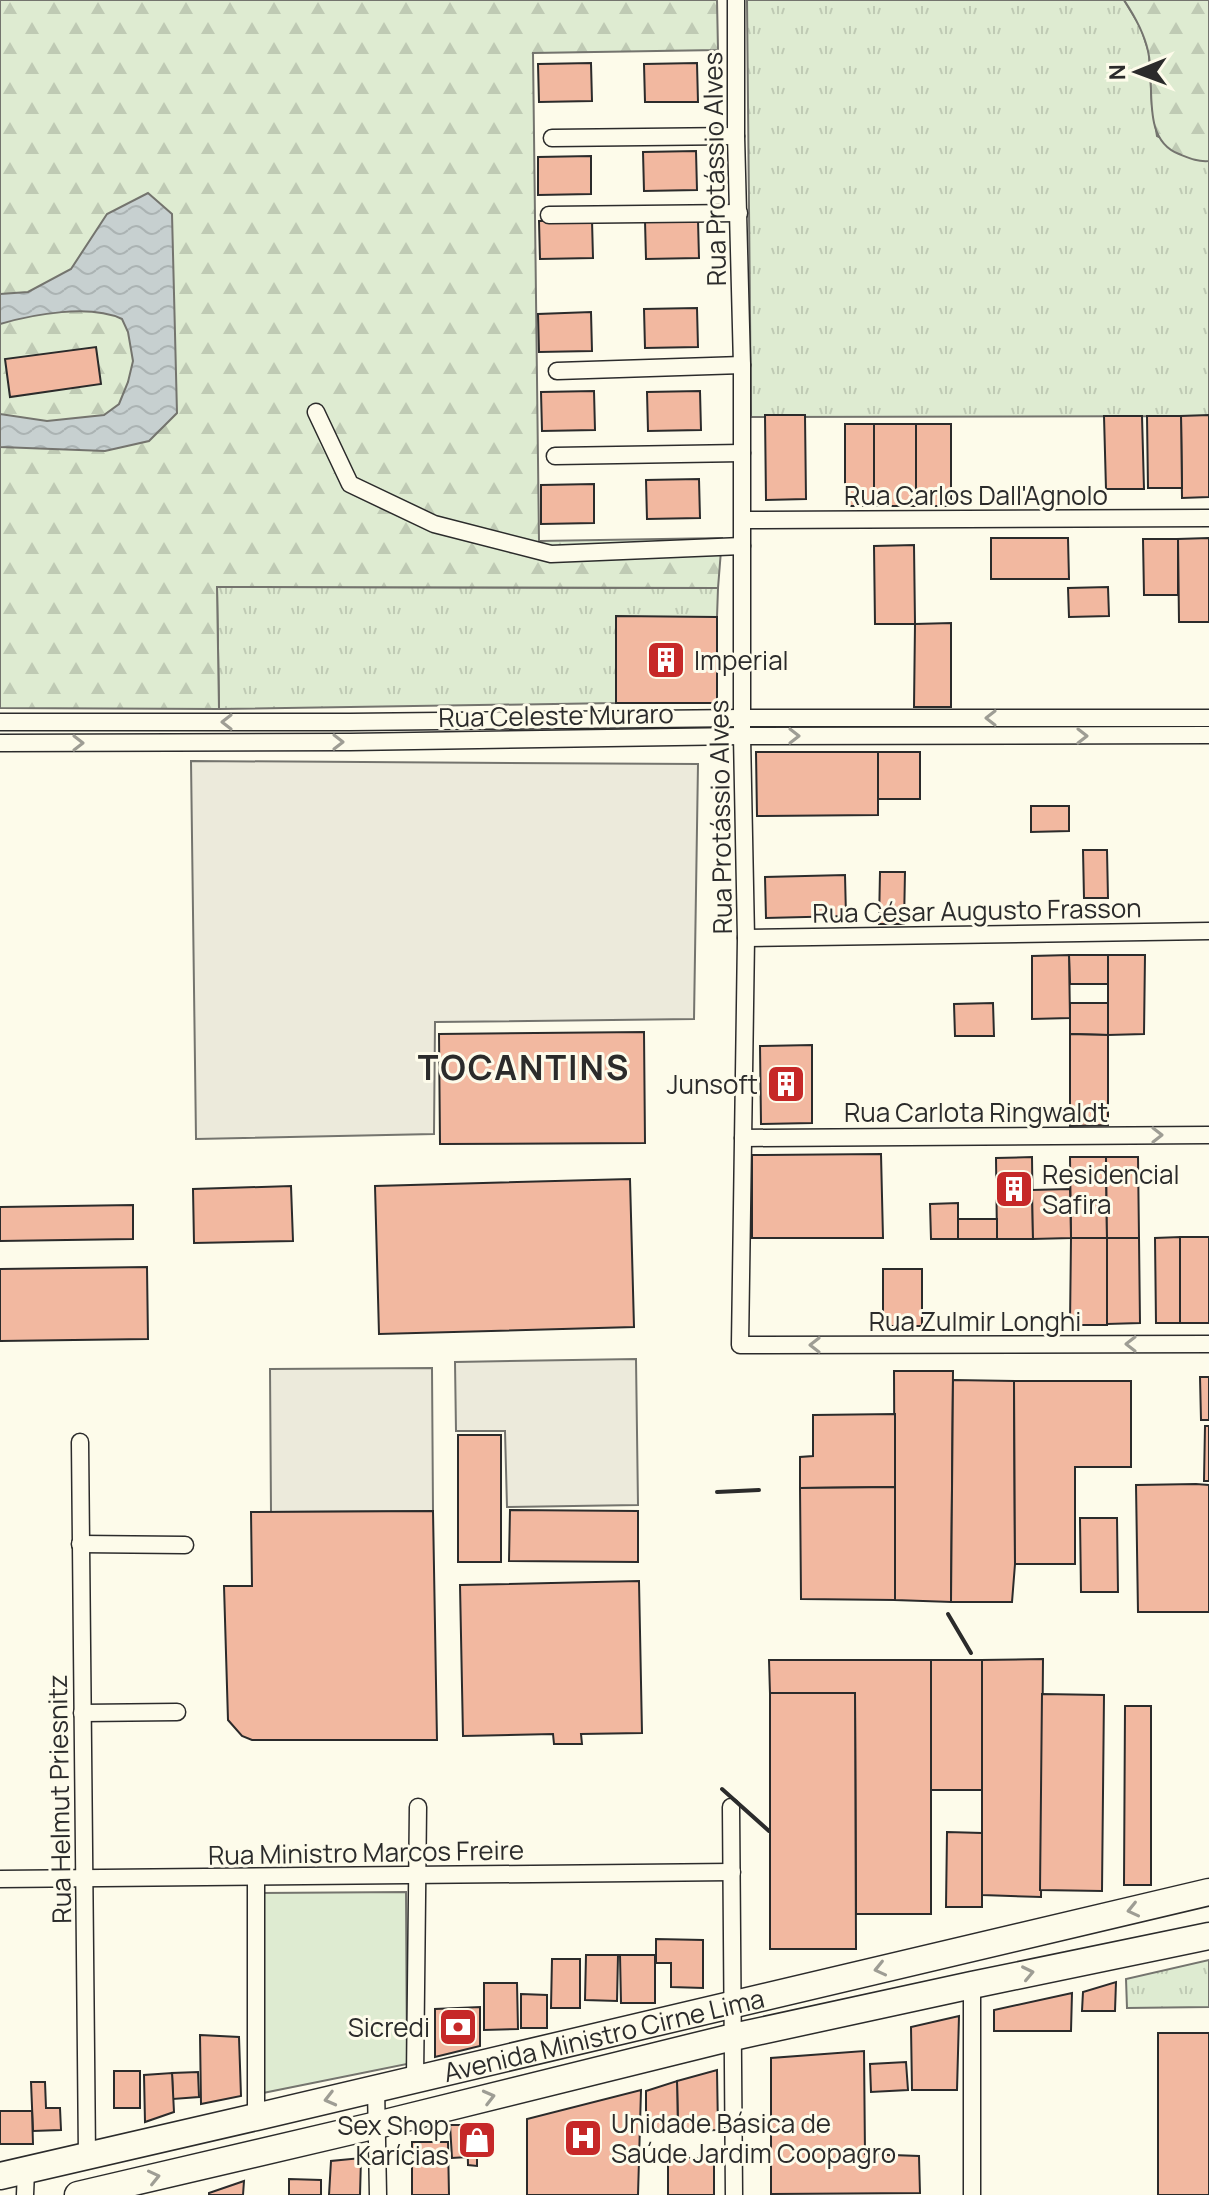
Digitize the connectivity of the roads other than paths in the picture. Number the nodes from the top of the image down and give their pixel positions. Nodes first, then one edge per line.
1 (736, 0) edge
2 (736, 136) junction
3 (552, 138) dead end
4 (739, 213) junction
5 (549, 215) dead end
6 (742, 365) junction
7 (557, 371) dead end
8 (316, 412) dead end
9 (742, 453) junction
10 (555, 456) dead end
11 (1209, 518) edge
12 (743, 520) junction
13 (742, 546) junction
14 (742, 718) junction
15 (1209, 718) edge
16 (0, 722) edge
17 (1031, 727) junction
18 (1209, 735) edge
19 (742, 736) junction
20 (0, 743) edge
21 (1209, 931) edge
22 (746, 938) junction
23 (1209, 1135) edge
24 (743, 1138) junction
25 (1209, 1344) edge
26 (740, 1345) joint
27 (80, 1442) dead end
28 (80, 1544) junction
29 (185, 1545) dead end
30 (177, 1712) dead end
31 (82, 1713) junction
32 (418, 1807) dead end
33 (731, 1807) dead end
34 (732, 1872) junction
35 (417, 1877) junction
36 (256, 1878) junction
37 (0, 1879) edge
38 (84, 1879) junction
39 (1209, 1892) edge
40 (1209, 1936) edge
41 (972, 1985) junction
42 (733, 2003) junction
43 (733, 2037) junction
44 (415, 2078) junction
45 (376, 2088) junction
46 (256, 2117) junction
47 (377, 2125) junction
48 (87, 2156) junction
49 (17, 2180) edge
50 (78, 2195) edge
51 (378, 2195) edge
52 (734, 2195) edge
53 (972, 2195) edge

1 - 2 street, Rua Protássio Alves
2 - 3 street
2 - 4 street, Rua Protássio Alves
4 - 5 street
4 - 6 street, Rua Protássio Alves
6 - 7 street
6 - 9 street, Rua Protássio Alves
8 - 13 street
9 - 10 street
9 - 12 street, Rua Protássio Alves
11 - 12 street, Rua Carlos Dall'Agnolo
12 - 13 street, Rua Protássio Alves
13 - 14 street, Rua Protássio Alves
14 -> 16 street, Rua Celeste Muraro
17 -> 14 street, Rua Celeste Muraro
14 - 19 street, Rua Protássio Alves
15 - 17 street, Rua Celeste Muraro
17 -> 18 street, Rua Celeste Muraro
19 -> 17 street, Rua Celeste Muraro
20 -> 19 street, Rua Celeste Muraro
19 - 22 street, Rua Protássio Alves
21 - 22 street, Rua César Augusto Frasson
22 - 24 street, Rua Protássio Alves
24 -> 23 street, Rua Carlota Ringwaldt
24 - 26 street, Rua Protássio Alves
25 -> 26 street, Rua Zulmir Longhi
27 - 28 street, Rua Helmut Priesnitz
28 - 29 street
28 - 31 street, Rua Helmut Priesnitz
30 - 31 street
31 - 38 street, Rua Helmut Priesnitz
32 - 35 street
33 - 34 street
34 - 35 street, Rua Ministro Marcos Freire
34 - 42 street
35 - 36 street, Rua Ministro Marcos Freire
35 - 44 street
36 - 38 street, Rua Ministro Marcos Freire
36 - 46 street
37 - 38 street, Rua Ministro Marcos Freire
38 - 48 street, Rua Helmut Priesnitz
39 -> 42 main road, Avenida Ministro Cirne Lima
41 -> 40 main road, Avenida Ministro Cirne Lima
41 - 43 main road, Avenida Ministro Cirne Lima
41 - 53 street
42 - 43 street
42 - 44 main road, Avenida Ministro Cirne Lima
47 -> 43 main road, Avenida Ministro Cirne Lima
43 - 52 street
44 - 45 main road, Avenida Ministro Cirne Lima
45 -> 46 main road, Avenida Ministro Cirne Lima
45 - 47 street
46 - 48 main road, Avenida Ministro Cirne Lima
50 -> 47 main road, Avenida Ministro Cirne Lima
47 - 51 street
48 - 49 main road, Avenida Ministro Cirne Lima

